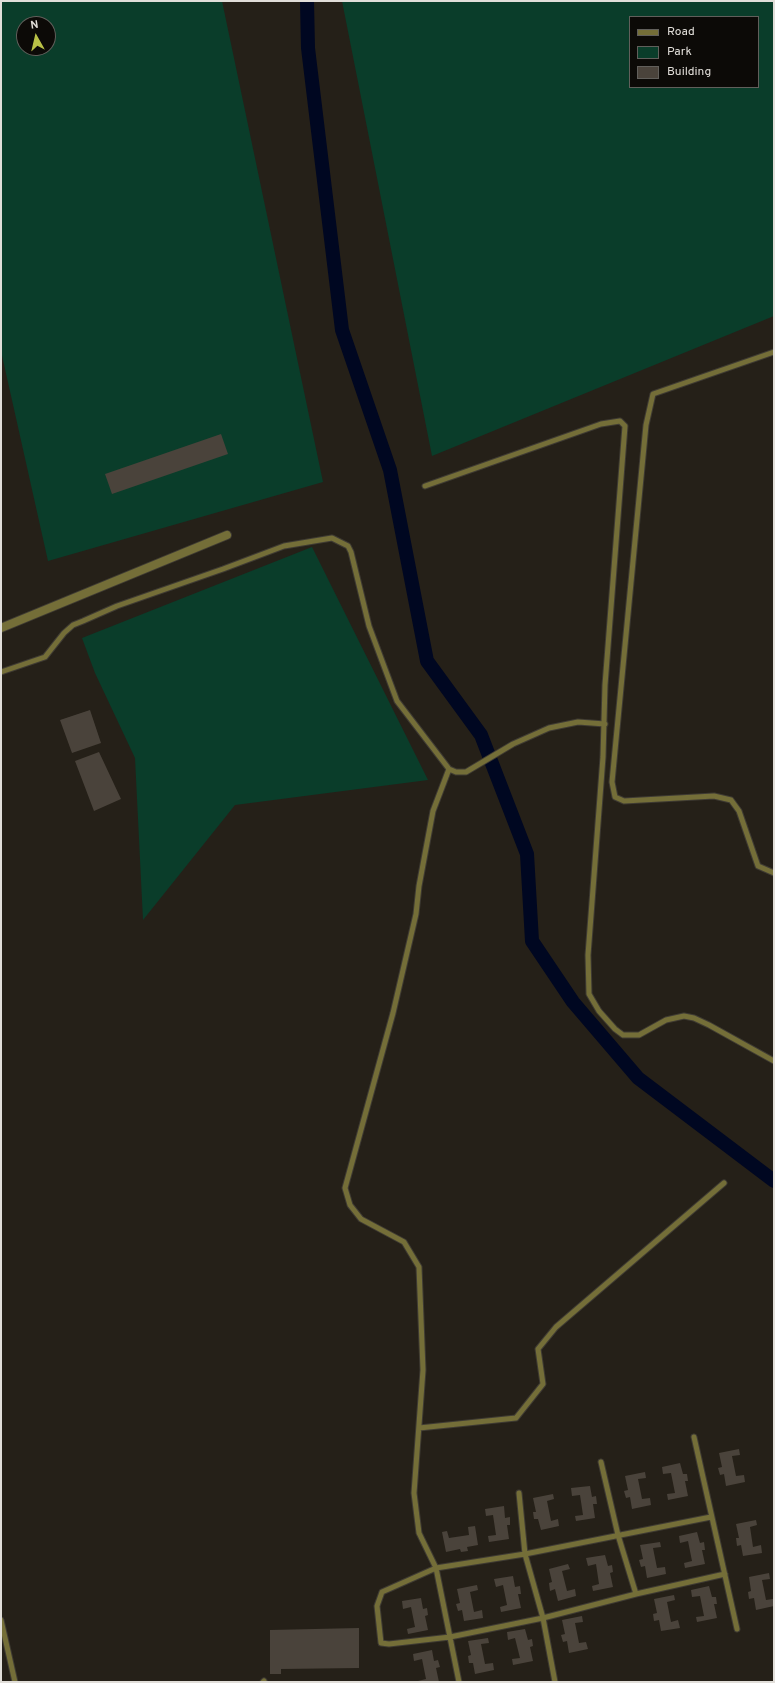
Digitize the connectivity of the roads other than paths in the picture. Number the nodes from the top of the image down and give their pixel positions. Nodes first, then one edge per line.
1 (774, 352) edge
2 (425, 486) dead end
3 (227, 535) dead end
4 (1, 628) edge
5 (1, 672) edge
6 (604, 724) junction
7 (449, 769) junction
8 (774, 873) edge
9 (774, 1061) edge
10 (724, 1183) dead end
11 (419, 1428) junction
12 (694, 1437) dead end
13 (601, 1462) dead end
14 (519, 1493) dead end
15 (711, 1517) junction
16 (618, 1535) junction
17 (525, 1554) junction
18 (436, 1568) junction
19 (725, 1574) junction
20 (636, 1594) junction
21 (543, 1618) junction
22 (1, 1620) edge
23 (737, 1629) dead end
24 (450, 1637) junction
25 (15, 1682) edge
26 (459, 1682) edge
27 (555, 1682) edge

1 - 8 lane
2 - 6 lane
3 - 4 street
5 - 7 lane
6 - 7 lane
6 - 9 lane
7 - 11 lane
10 - 11 lane
11 - 18 lane
12 - 15 lane
13 - 16 lane
14 - 17 lane
15 - 16 lane
15 - 19 lane
16 - 17 lane
16 - 20 lane
17 - 18 lane
17 - 21 lane
18 - 24 lane
18 - 24 lane
19 - 20 lane
19 - 23 lane
20 - 21 lane
21 - 24 lane
21 - 27 lane
22 - 25 lane
24 - 26 lane

